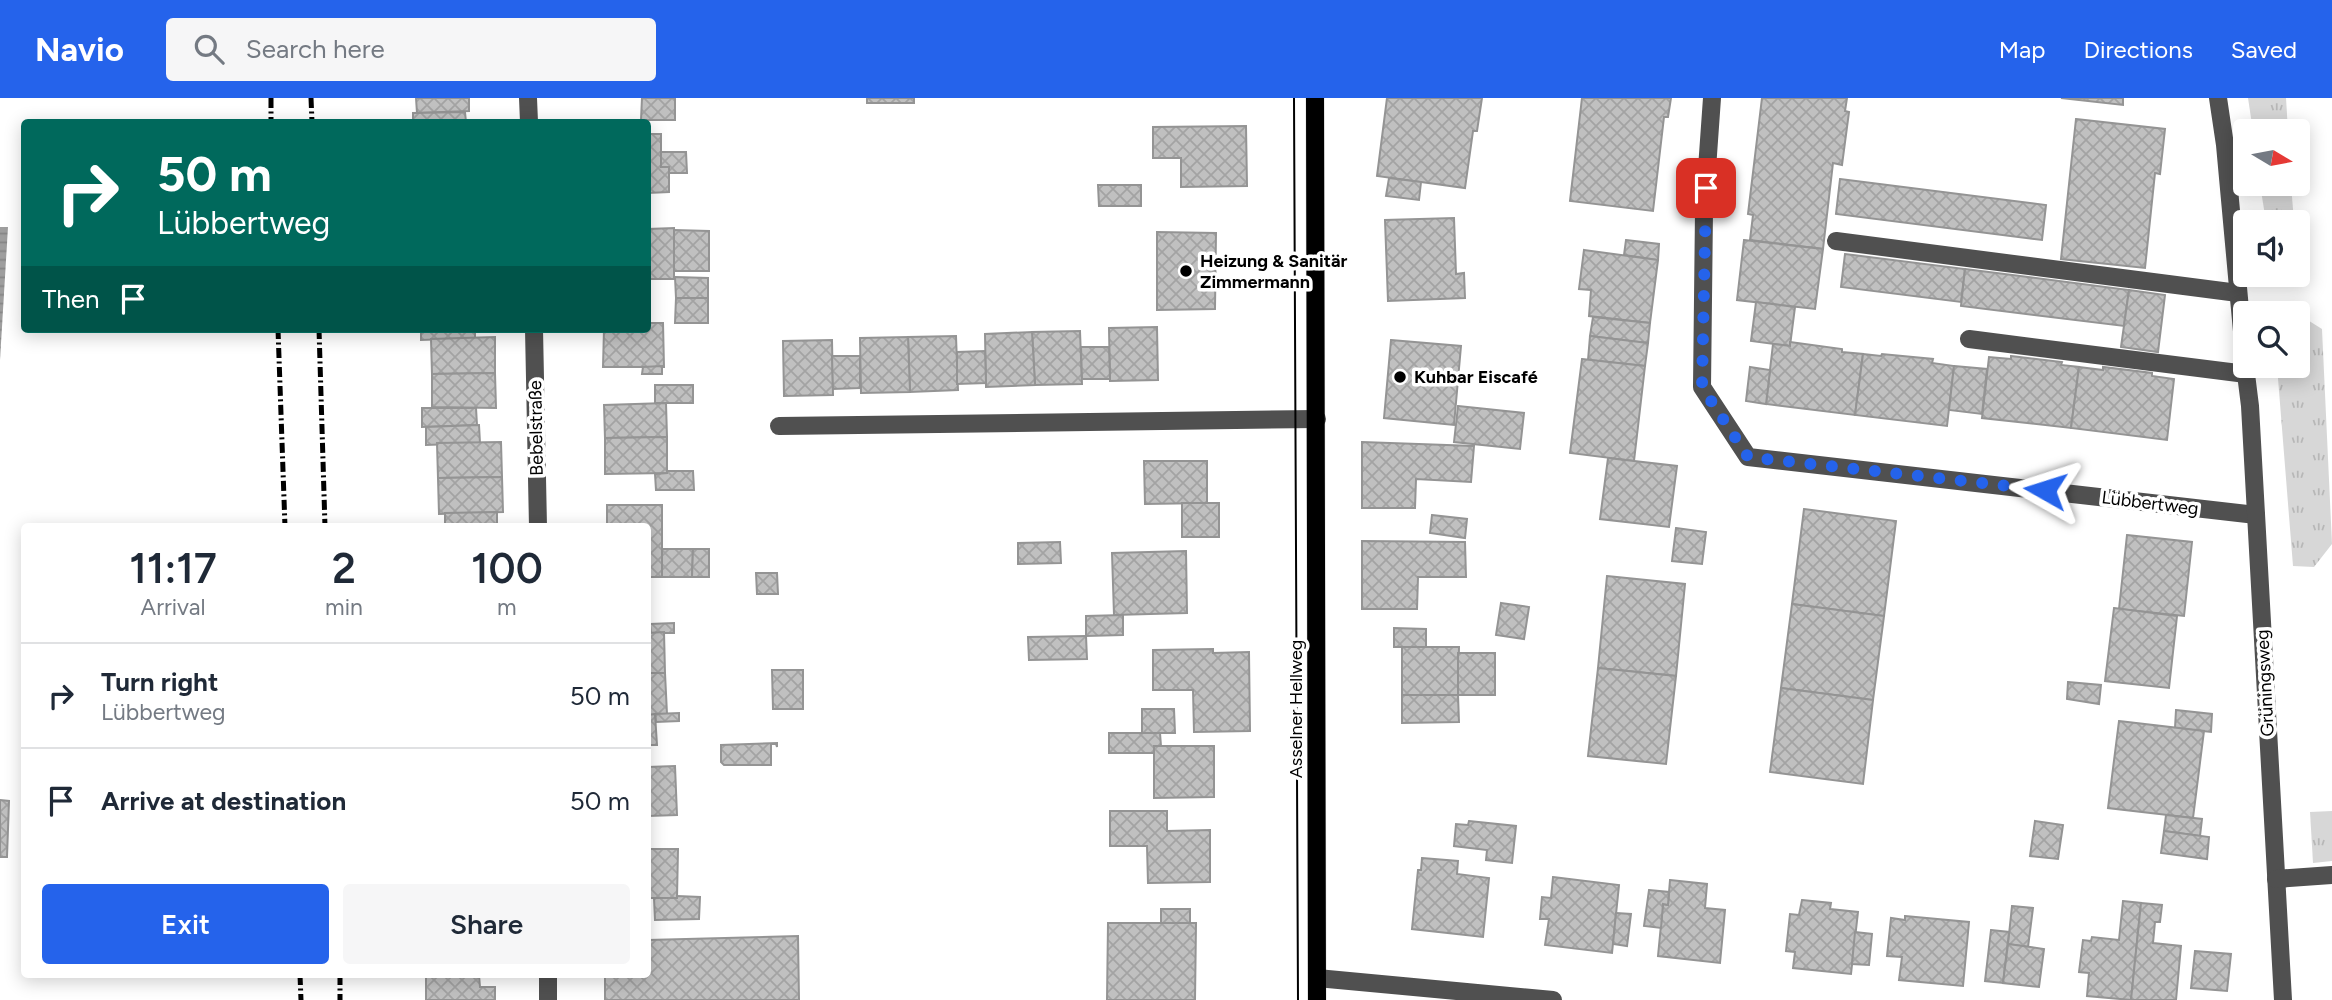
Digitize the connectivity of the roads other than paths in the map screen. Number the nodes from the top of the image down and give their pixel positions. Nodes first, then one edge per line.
1 (528, 98) edge
2 (1315, 98) edge
3 (1712, 98) edge
4 (2218, 98) edge
5 (529, 119) edge
6 (1836, 241) dead end
7 (2238, 293) junction
8 (2239, 301) edge
9 (534, 333) edge
10 (1969, 339) dead end
11 (2233, 367) edge
12 (2247, 378) edge
13 (1317, 419) junction
14 (779, 426) dead end
15 (2256, 515) junction
16 (538, 523) edge
17 (2332, 875) edge
18 (2276, 879) junction
19 (548, 978) edge
20 (1317, 978) junction
21 (548, 1000) edge
22 (1317, 1000) edge
23 (1553, 1000) edge
24 (2283, 1000) edge

1 - 5 street
2 - 13 main road, Asselner Hellweg
3 - 15 street, Lübbertweg
4 - 7 street, Grüningsweg
6 - 7 street
7 - 8 street, Grüningsweg
9 - 16 street, Bebelstraße
10 - 11 street
12 - 15 street, Grüningsweg
13 - 14 street
13 - 20 main road, Asselner Hellweg
15 - 18 street, Grüningsweg
17 - 18 street
18 - 24 street, Grüningsweg
19 - 21 street
20 - 22 main road, Asselner Hellweg
20 - 23 street

